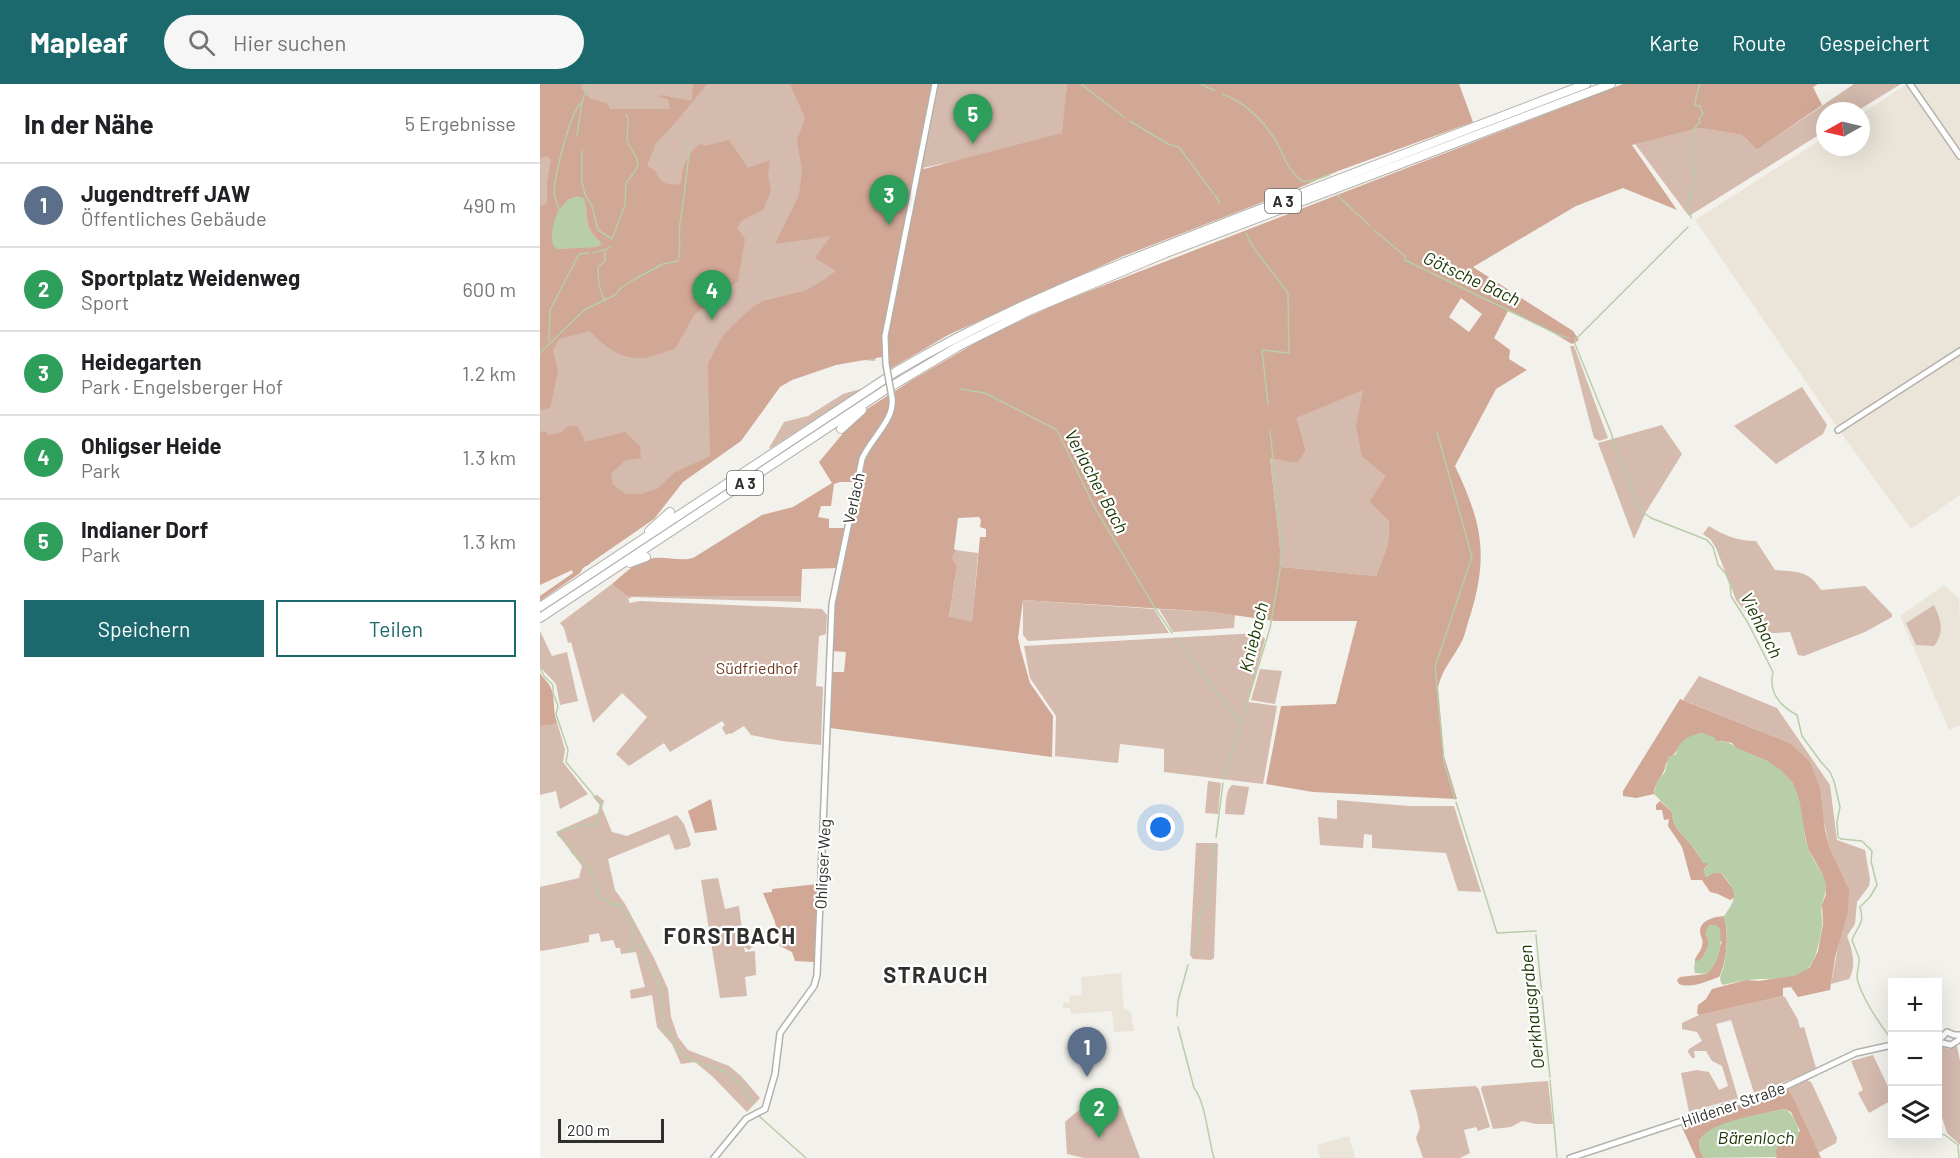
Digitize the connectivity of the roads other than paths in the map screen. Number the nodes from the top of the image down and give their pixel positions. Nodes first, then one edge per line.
1 (935, 84) edge
2 (1586, 84) edge
3 (1611, 84) edge
4 (1910, 84) edge
5 (1960, 156) edge
6 (1960, 351) edge
7 (897, 371) junction
8 (875, 381) dead end
9 (885, 390) junction
10 (841, 429) dead end
11 (1838, 430) dead end
12 (670, 512) dead end
13 (632, 546) junction
14 (646, 557) dead end
15 (604, 576) junction
16 (831, 606) joint
17 (543, 611) edge
18 (1942, 1038) edge
19 (1957, 1038) edge
20 (1942, 1042) edge
21 (1888, 1046) edge
22 (714, 1158) edge
23 (1570, 1158) edge

1 - 16 street, Verlach, bridge
2 - 7 highway, A 3
3 - 9 highway, A 3
4 - 5 street
6 - 11 street
7 - 8 highway
7 - 13 highway, A 3
9 - 10 highway
9 - 15 highway, A 3
12 - 13 highway
13 - 17 highway, A 3
14 - 15 highway
15 - 17 highway, A 3
16 - 22 street, Ohligser Weg
18 - 19 street
19 - 20 street
21 - 23 street, Hildener Straße

